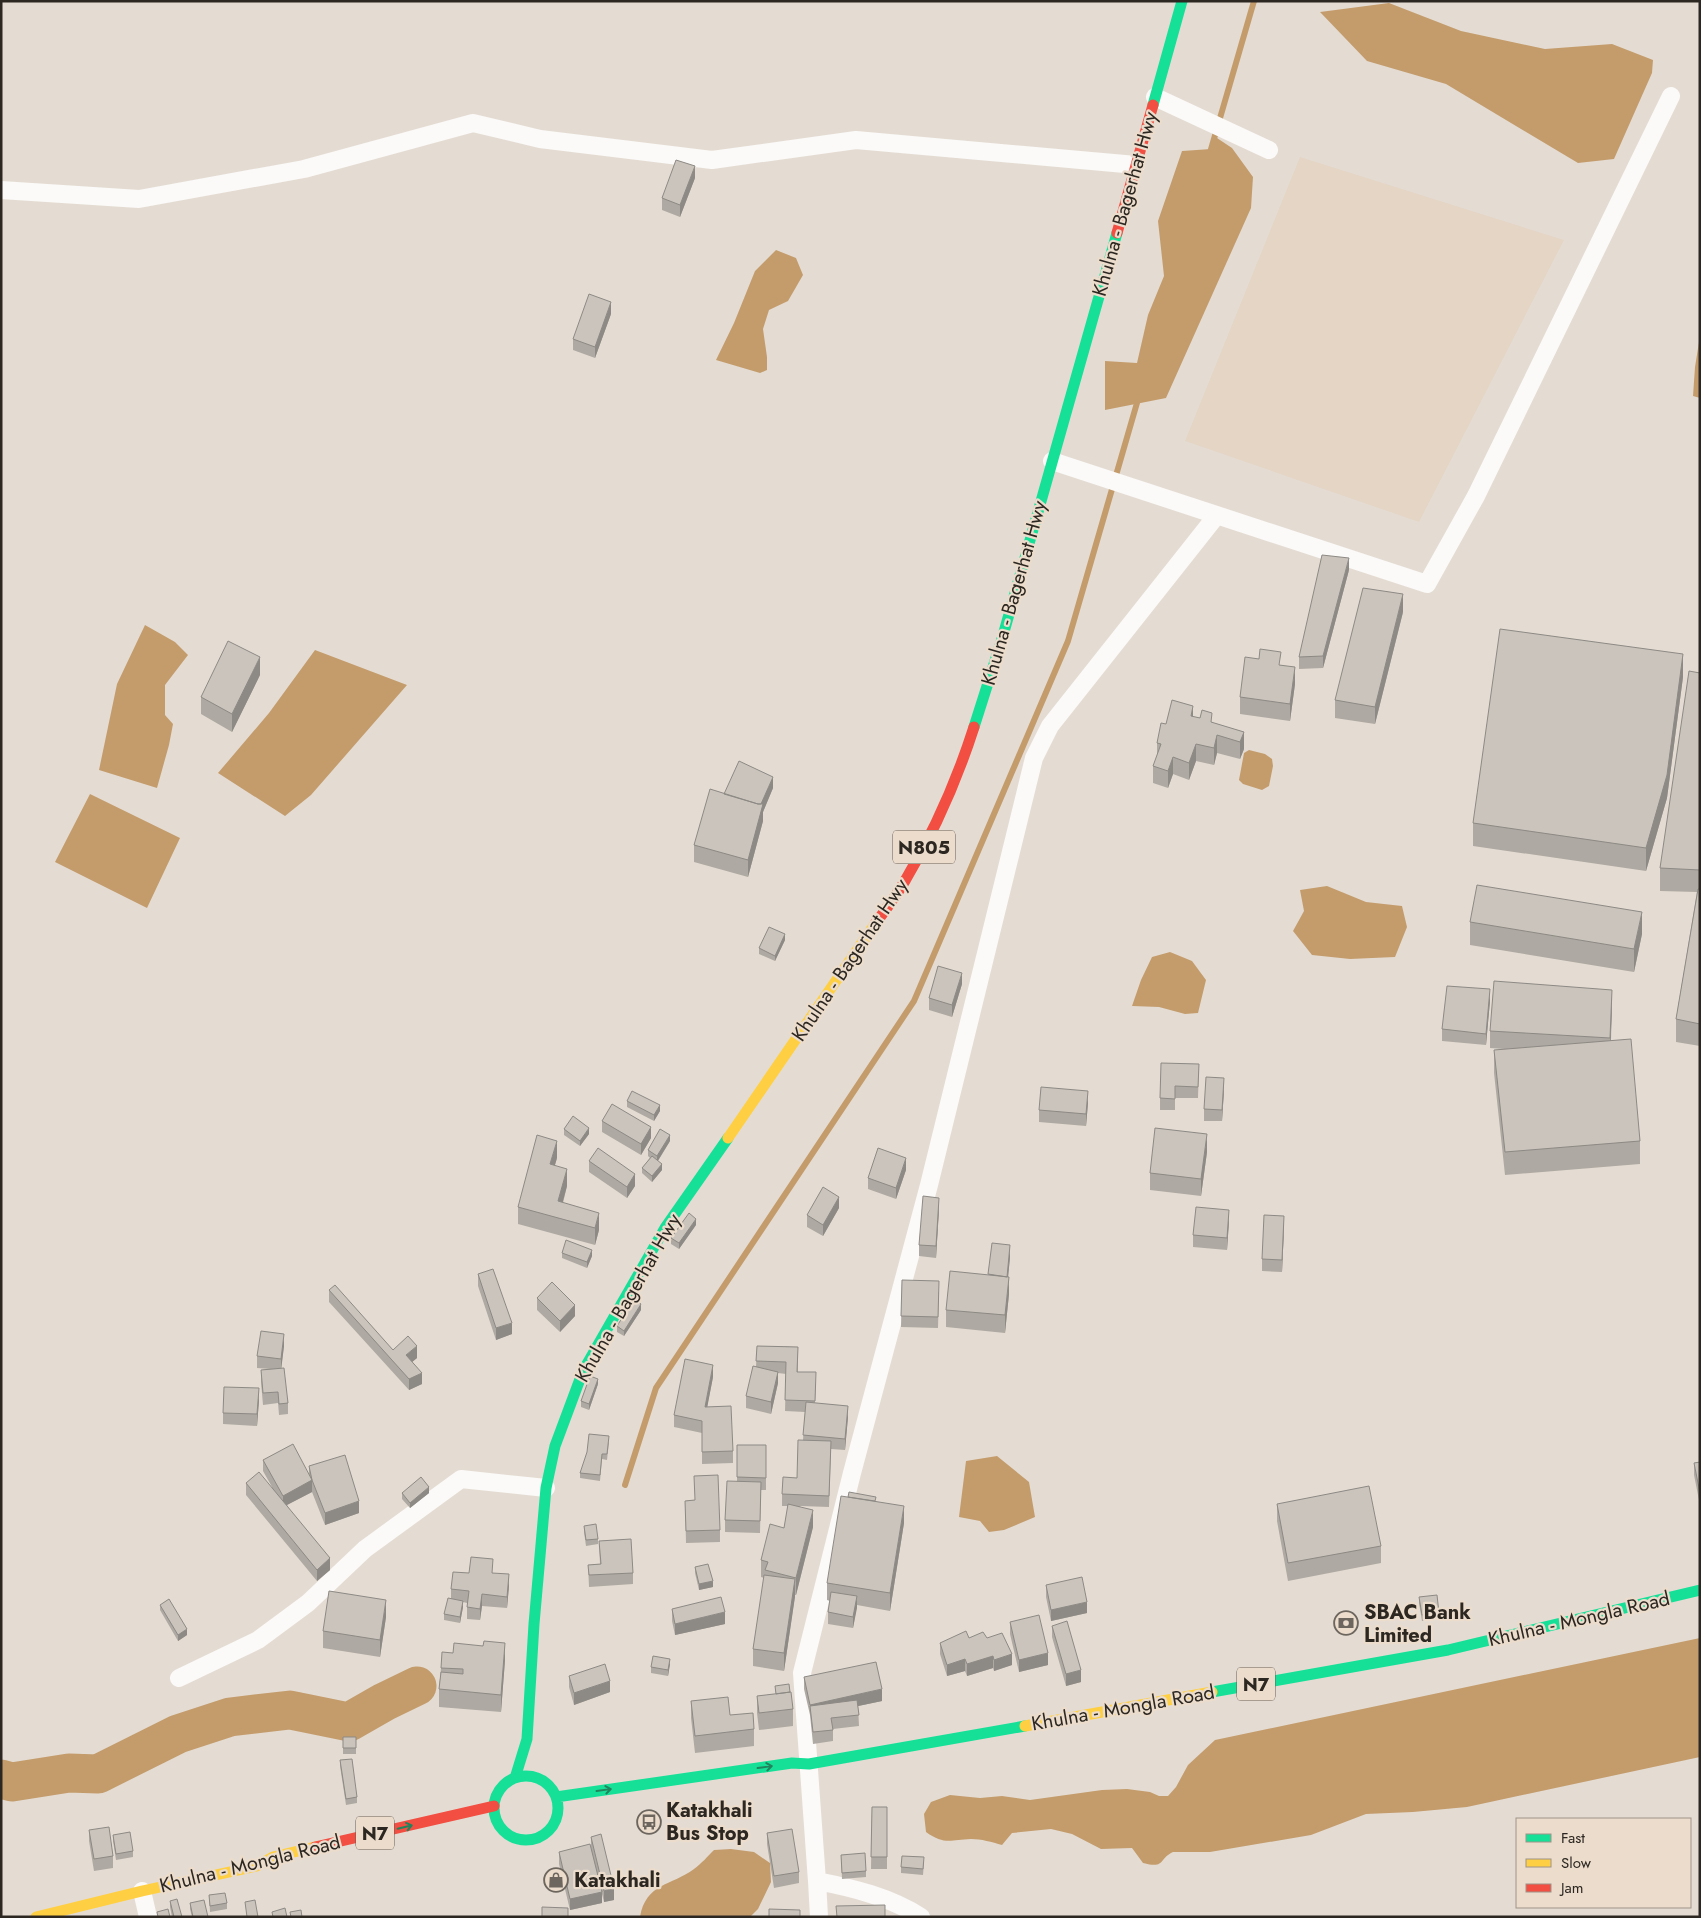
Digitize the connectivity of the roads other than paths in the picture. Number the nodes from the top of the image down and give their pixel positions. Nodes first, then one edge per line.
1 (1182, 1) edge
2 (1671, 96) dead end
3 (1155, 97) junction
4 (1269, 150) dead end
5 (1136, 165) junction
6 (1, 190) edge
7 (1052, 461) junction
8 (1217, 515) junction
9 (546, 1488) junction
10 (1700, 1590) edge
11 (179, 1678) dead end
12 (527, 1739) junction
13 (809, 1764) junction
14 (793, 1776) dead end
15 (515, 1778) junction
16 (539, 1779) junction
17 (556, 1797) junction
18 (494, 1806) junction
19 (257, 1866) junction
20 (283, 1866) dead end
21 (817, 1881) junction
22 (142, 1890) junction
23 (36, 1917) edge
24 (148, 1917) edge
25 (819, 1917) edge
26 (921, 1917) edge

1 - 3 highway, Khulna - Bagerhat Hwy / N805
2 - 8 street
3 - 4 street
3 - 5 highway, Khulna - Bagerhat Hwy / N805
5 - 6 street
5 - 7 highway, Khulna - Bagerhat Hwy / N805
7 - 8 street
7 - 9 highway, Khulna - Bagerhat Hwy / N805
8 - 13 street
9 - 11 street
9 - 12 highway, Khulna - Bagerhat Hwy / N805
10 - 13 highway, Khulna - Mongla Road / N7
12 - 15 highway
12 - 16 highway
13 - 14 highway
17 -> 13 highway, Khulna - Mongla Road
13 - 21 street
15 - 16 highway
15 - 18 highway
16 - 17 highway
17 - 18 highway
19 -> 18 highway, Khulna - Mongla Road / N7
19 - 20 highway
19 - 22 highway, Khulna - Mongla Road / N7
21 - 25 street
21 - 26 street
22 - 23 highway, Khulna - Mongla Road / N7
22 - 24 street

